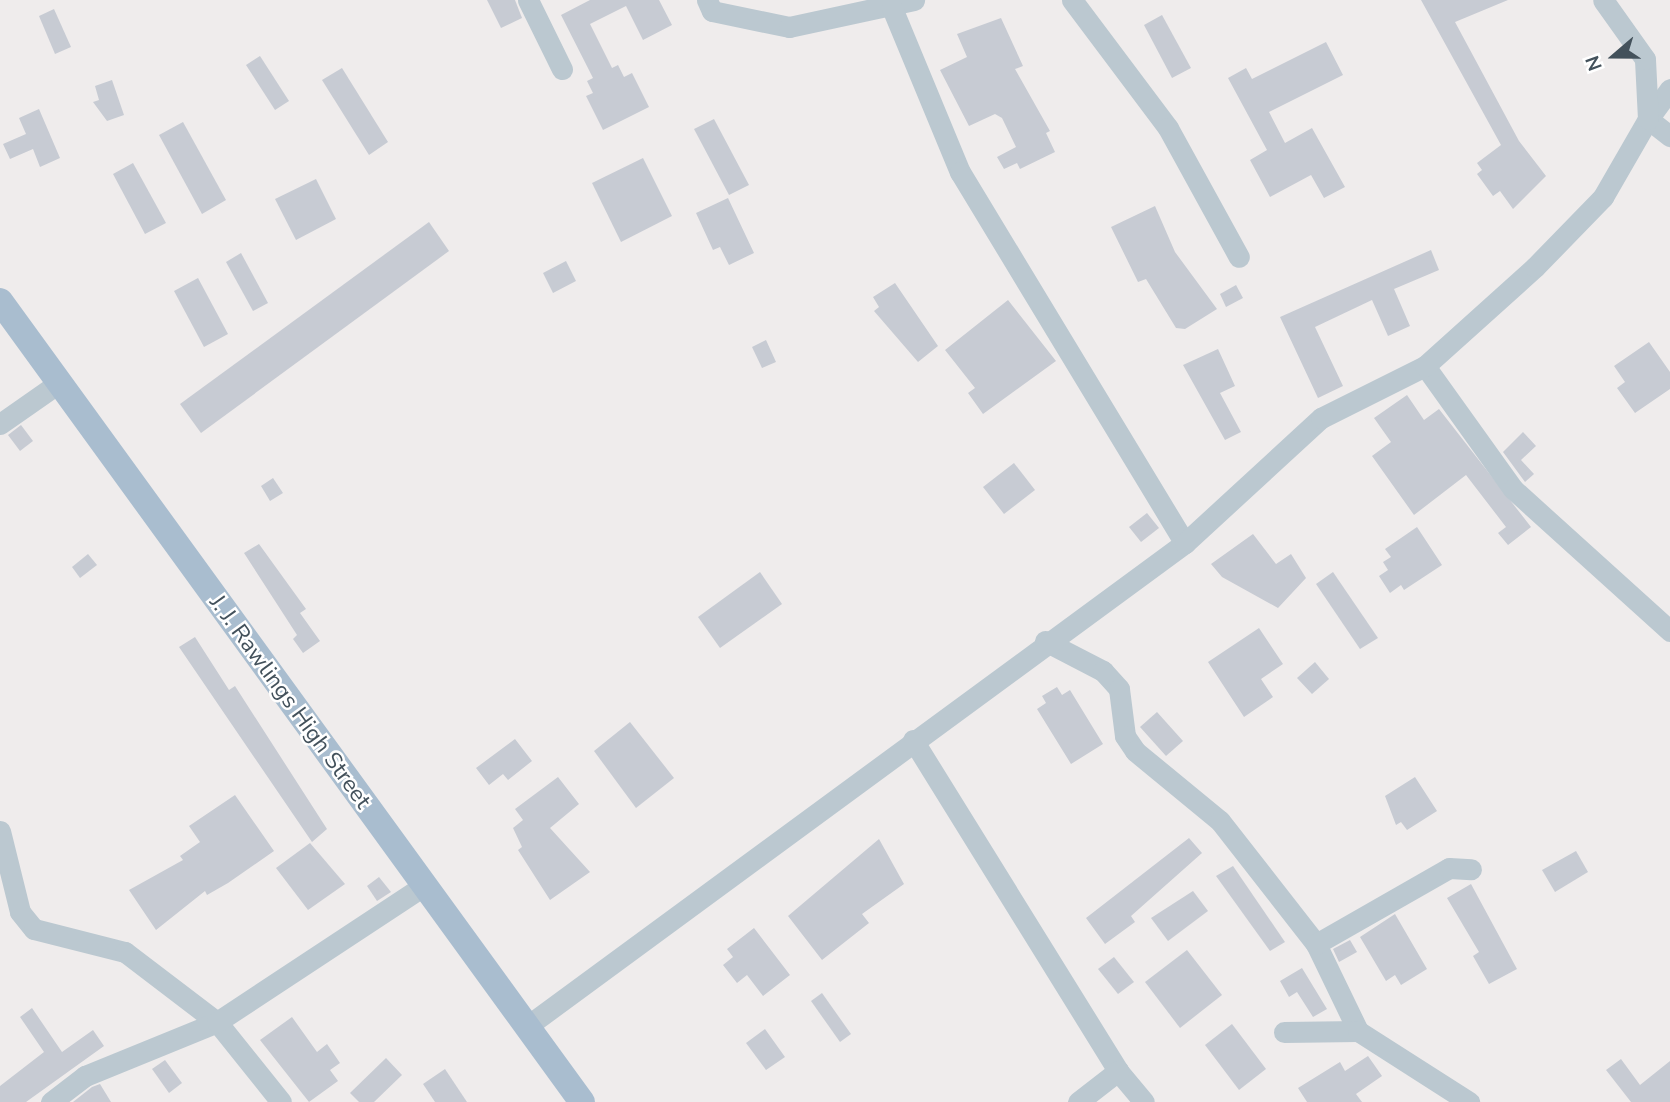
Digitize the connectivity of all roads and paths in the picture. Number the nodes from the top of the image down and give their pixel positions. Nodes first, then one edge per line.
1 (528, 0) edge
2 (707, 0) edge
3 (914, 0) edge
4 (1072, 0) edge
5 (1603, 0) edge
6 (892, 8) junction
7 (562, 69) dead end
8 (1670, 89) edge
9 (1648, 119) junction
10 (1670, 136) edge
11 (1239, 257) dead end
12 (0, 301) edge
13 (1425, 366) junction
14 (60, 382) junction
15 (0, 424) edge
16 (1185, 543) junction
17 (1670, 631) edge
18 (1045, 641) junction
19 (913, 740) junction
20 (0, 831) edge
21 (1471, 869) dead end
22 (422, 887) junction
23 (1315, 944) junction
24 (217, 1021) junction
25 (526, 1027) junction
26 (1358, 1031) junction
27 (1284, 1032) dead end
28 (1118, 1072) junction
29 (51, 1102) edge
30 (281, 1102) edge
31 (582, 1102) edge
32 (1078, 1102) edge
33 (1144, 1102) edge
34 (1469, 1102) edge

1 - 7 street
2 - 6 street
3 - 6 street
4 - 11 street
5 - 9 street
6 - 16 street
8 - 9 street
9 - 10 street
9 - 13 street
12 - 14 main road, J. J. Rawlings High Street
13 - 16 street
13 - 17 street
14 - 15 street
14 - 22 main road, J. J. Rawlings High Street
16 - 18 street
18 - 19 street
18 - 23 street
19 - 25 street
19 - 28 street
20 - 24 street
21 - 23 street
22 - 24 street
22 - 25 main road, J. J. Rawlings High Street
23 - 26 street
24 - 29 street
24 - 30 street
25 - 31 main road, J. J. Rawlings High Street
26 - 27 street
26 - 34 street
28 - 32 street
28 - 33 street

